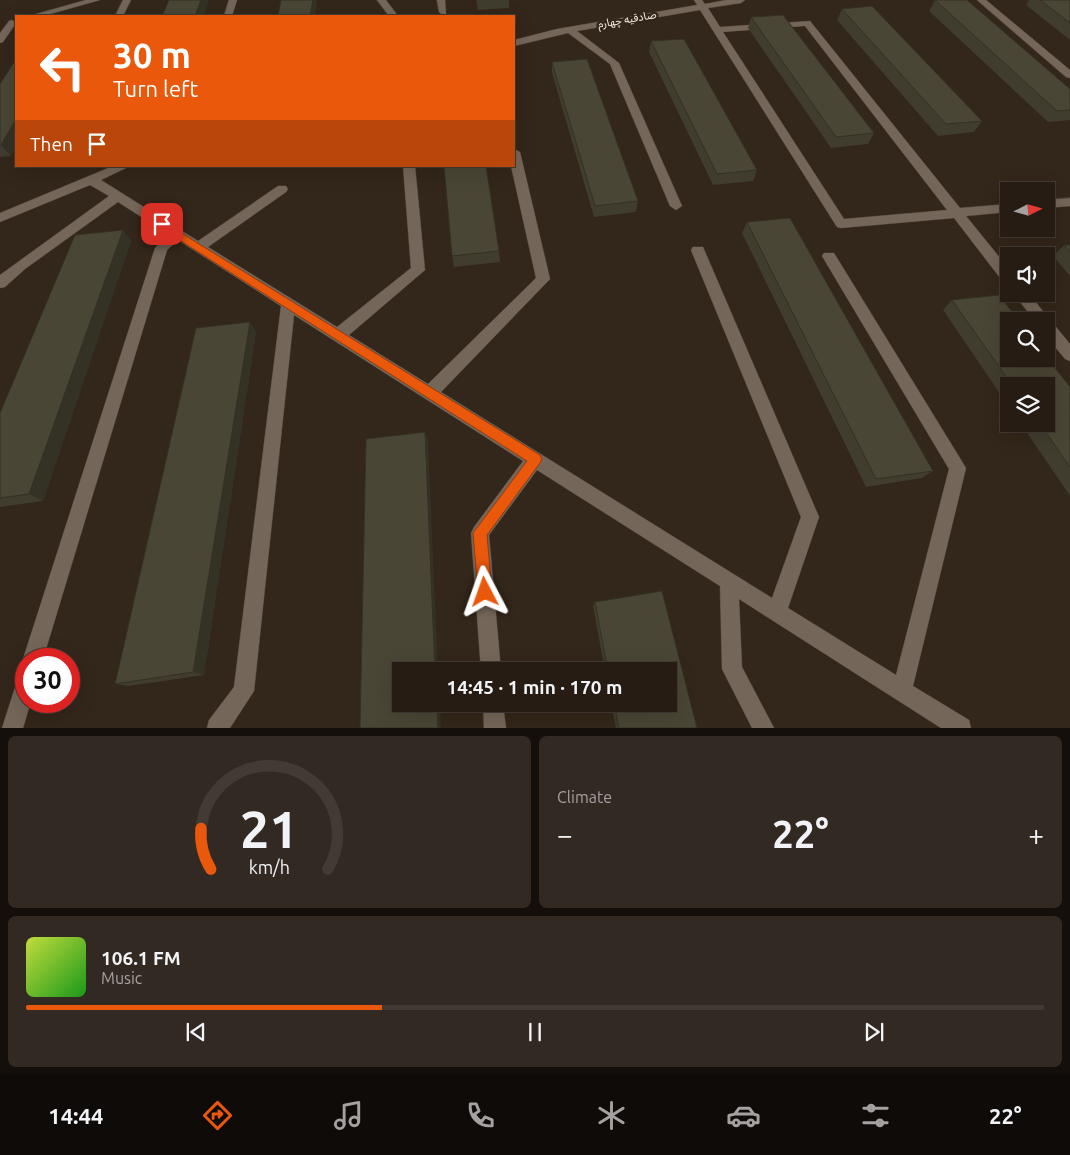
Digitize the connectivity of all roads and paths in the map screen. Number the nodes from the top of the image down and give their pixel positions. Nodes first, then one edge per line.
1 (96, 0) edge
2 (127, 0) edge
3 (233, 0) edge
4 (381, 0) edge
5 (441, 0) edge
6 (741, 0) edge
7 (982, 0) edge
8 (701, 3) edge
9 (443, 12) dead end
10 (37, 15) edge
11 (120, 15) edge
12 (228, 15) edge
13 (393, 15) edge
14 (14, 22) edge
15 (0, 26) edge
16 (570, 30) junction
17 (718, 30) junction
18 (0, 40) edge
19 (515, 43) edge
20 (1070, 75) edge
21 (515, 156) edge
22 (121, 167) edge
23 (409, 167) edge
24 (90, 179) junction
25 (282, 190) dead end
26 (118, 196) junction
27 (1070, 202) edge
28 (1055, 203) edge
29 (676, 206) dead end
30 (1000, 209) edge
31 (956, 213) junction
32 (0, 218) edge
33 (177, 234) junction
34 (198, 247) junction
35 (698, 250) dead end
36 (829, 256) dead end
37 (1000, 268) edge
38 (0, 283) edge
39 (1028, 302) edge
40 (288, 304) junction
41 (1036, 312) edge
42 (338, 335) junction
43 (1055, 336) edge
44 (1070, 355) edge
45 (430, 393) junction
46 (535, 459) junction
47 (729, 581) junction
48 (777, 612) junction
49 (37, 648) edge
50 (490, 662) edge
51 (902, 691) junction
52 (494, 712) edge
53 (17, 713) edge
54 (12, 728) edge
55 (217, 728) edge
56 (495, 728) edge
57 (764, 728) edge
58 (961, 728) edge

1 - 10 street
2 - 11 street
3 - 12 street
4 - 13 street
5 - 9 street
6 - 8 street, صادقیه چهارم
7 - 20 street
8 - 16 street, صادقیه چهارم
8 - 17 street
14 - 15 street
14 - 18 street
16 - 19 street, صادقیه چهارم
16 - 29 street
17 - 31 street
17 - 31 street
21 - 45 street
22 - 24 street
23 - 42 street
24 - 26 street
24 - 32 street
25 - 34 street
26 - 33 street
26 - 38 street
27 - 28 street
30 - 31 street
31 - 37 street
33 - 34 street
33 - 49 street
34 - 40 street
35 - 48 street
36 - 51 street
39 - 41 street
40 - 42 street
40 - 55 street
42 - 45 street
43 - 44 street
45 - 46 street
46 - 47 street
46 - 50 street
47 - 48 street
47 - 57 street
48 - 51 street
51 - 58 street
52 - 56 street
53 - 54 street

